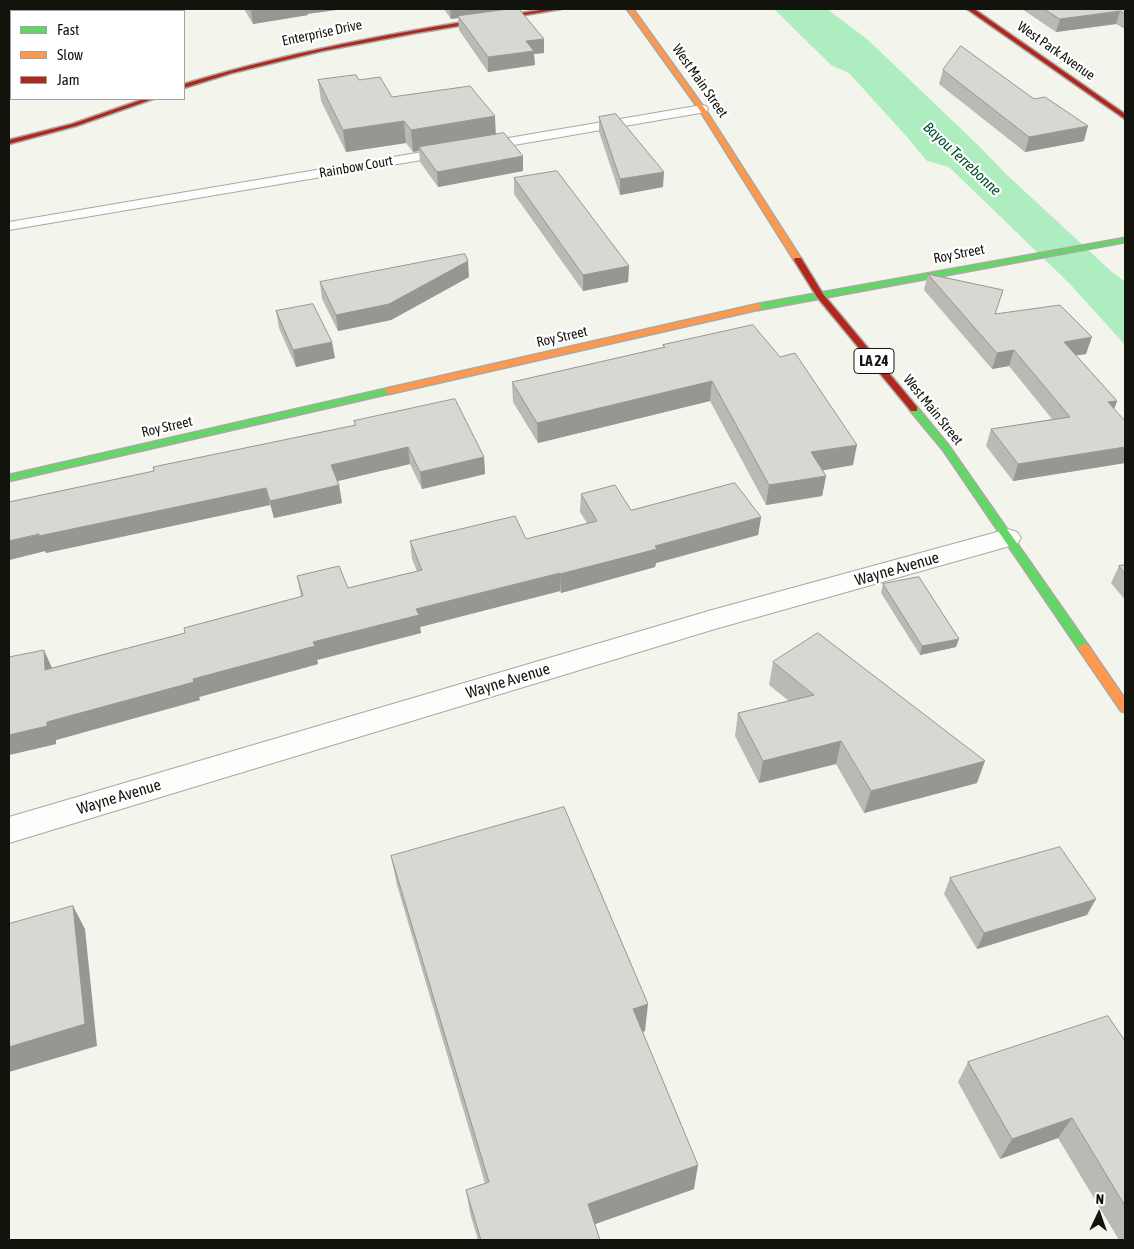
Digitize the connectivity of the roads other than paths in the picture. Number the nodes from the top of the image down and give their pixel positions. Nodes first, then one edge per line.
1 (558, 9) edge
2 (630, 9) edge
3 (970, 9) edge
4 (185, 86) edge
5 (147, 100) edge
6 (702, 109) junction
7 (1121, 111) edge
8 (9, 142) edge
9 (9, 226) edge
10 (1125, 240) edge
11 (820, 295) junction
12 (9, 478) edge
13 (1008, 538) junction
14 (1125, 708) edge
15 (9, 830) edge

1 - 4 street, Enterprise Drive
2 - 6 street, West Main Street / LA 24
3 - 7 street, West Park Avenue
5 - 8 street
6 - 9 lane, Rainbow Court
6 - 11 street, West Main Street / LA 24
10 - 11 street, Roy Street
11 - 12 street, Roy Street
11 - 13 street, West Main Street / LA 24
13 - 14 street, West Main Street / LA 24
13 - 15 street, Wayne Avenue

